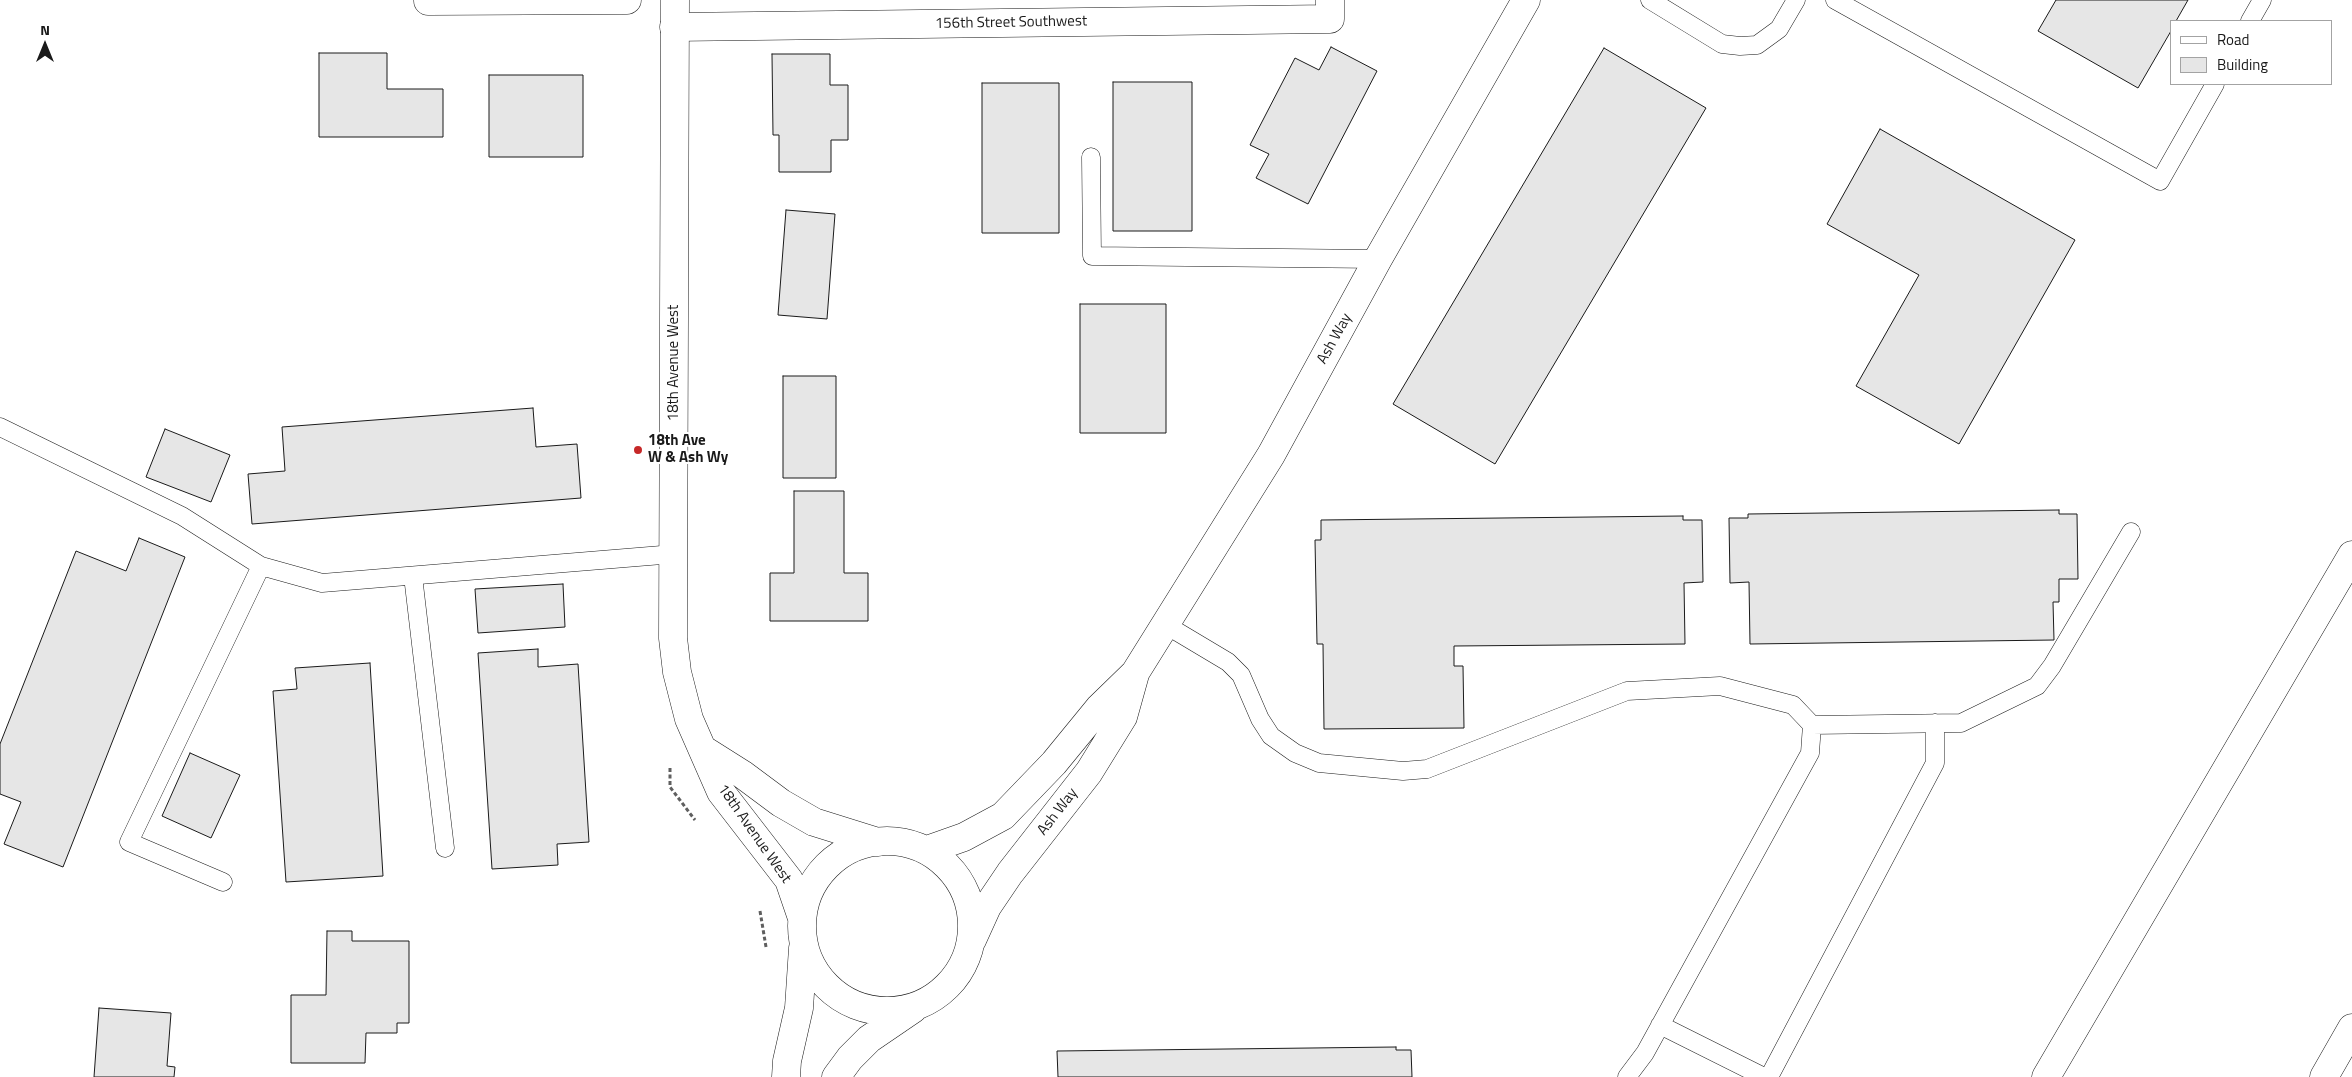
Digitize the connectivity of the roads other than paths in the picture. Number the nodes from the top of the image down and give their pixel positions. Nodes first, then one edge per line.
1 (627, 0) edge
2 (675, 0) edge
3 (1330, 0) edge
4 (1526, 0) edge
5 (1650, 0) edge
6 (1796, 0) edge
7 (1835, 0) edge
8 (2262, 0) edge
9 (428, 1) dead end
10 (2251, 20) edge
11 (674, 27) junction
12 (2214, 85) edge
13 (1090, 157) dead end
14 (1378, 260) junction
15 (0, 427) edge
16 (2131, 532) dead end
17 (674, 554) junction
18 (2352, 555) edge
19 (260, 566) junction
20 (413, 576) junction
21 (1166, 624) junction
22 (1135, 673) junction
23 (1935, 724) junction
24 (1812, 725) junction
25 (704, 750) junction
26 (878, 842) junction
27 (446, 848) dead end
28 (930, 849) junction
29 (224, 882) dead end
30 (803, 931) junction
31 (969, 946) junction
32 (918, 1005) junction
33 (1660, 1026) junction
34 (2352, 1028) edge
35 (786, 1077) edge
36 (836, 1077) edge
37 (1627, 1077) edge
38 (1764, 1077) edge
39 (1769, 1077) edge
40 (2046, 1077) edge
41 (2324, 1077) edge

1 - 9 main road
2 - 11 main road, 18th Avenue West
3 - 11 main road, 156th Street Southwest
4 - 14 main road, Ash Way
5 - 6 lane
7 - 12 lane
8 - 10 lane
11 - 17 main road, 18th Avenue West
13 - 14 lane
14 - 21 main road, Ash Way
15 - 19 lane
16 - 23 lane
17 - 20 lane
17 - 25 main road, 18th Avenue West
18 - 40 main road
19 - 20 lane
19 - 29 lane
20 - 27 lane
21 - 22 main road, Ash Way
21 - 24 lane
22 - 28 main road, Ash Way
22 - 31 main road, Ash Way
23 - 24 lane
23 - 39 lane
24 - 33 lane
25 - 26 main road, 18th Avenue West
25 - 30 main road, 18th Avenue West
26 - 28 main road
26 - 30 main road
28 - 31 main road
30 - 32 main road
30 - 35 main road
31 - 32 main road
32 - 36 main road
33 - 37 lane
33 - 38 lane
34 - 41 main road

